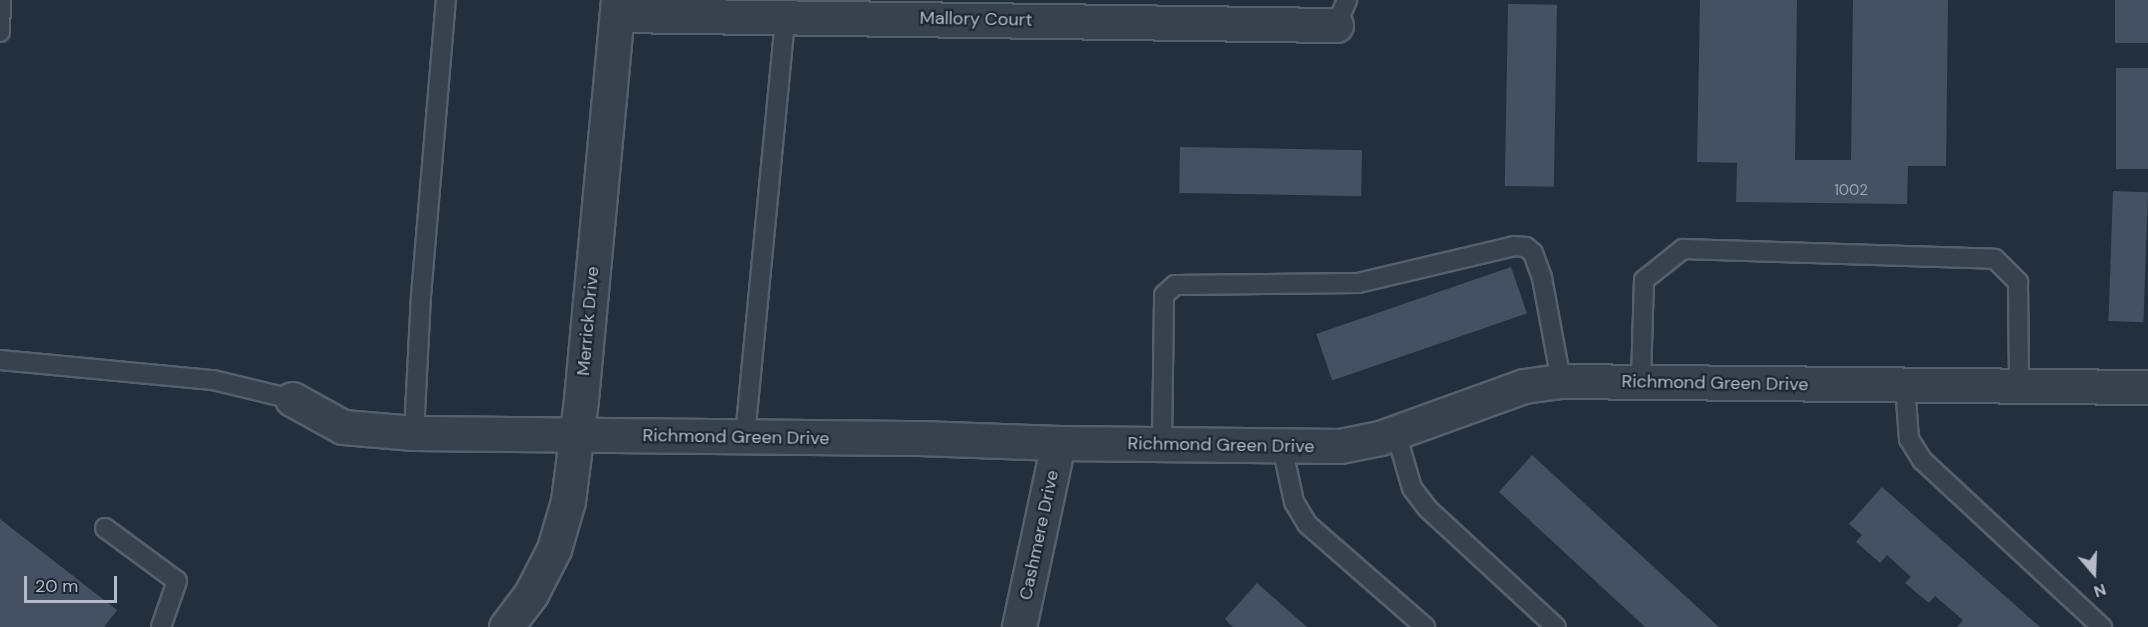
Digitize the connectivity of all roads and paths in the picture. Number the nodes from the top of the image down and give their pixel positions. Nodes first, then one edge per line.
1 (1, 0) edge
2 (446, 0) edge
3 (618, 7) edge
4 (1342, 12) edge
5 (785, 18) junction
6 (0, 32) edge
7 (0, 360) edge
8 (1641, 380) junction
9 (1562, 381) junction
10 (1905, 386) junction
11 (2019, 386) junction
12 (2148, 387) edge
13 (292, 399) joint
14 (414, 433) junction
15 (1396, 433) junction
16 (576, 435) junction
17 (745, 436) junction
18 (1058, 443) junction
19 (1162, 444) junction
20 (1282, 446) junction
21 (105, 528) dead end
22 (161, 627) edge
23 (506, 627) edge
24 (1019, 627) edge
25 (1425, 627) edge
26 (1556, 627) edge
27 (2102, 627) edge

1 - 6 lane
2 - 14 lane
3 - 5 street, Mallory Court
3 - 16 street, Merrick Drive
4 - 5 street, Mallory Court
5 - 17 lane
7 - 13 lane
8 - 9 street, Richmond Green Drive
8 - 10 street, Richmond Green Drive
8 - 11 lane
9 - 15 street, Richmond Green Drive
9 - 19 lane
10 - 11 street, Richmond Green Drive
10 - 27 lane
11 - 12 street, Richmond Green Drive
13 - 14 street, Richmond Green Drive
14 - 16 street, Richmond Green Drive
15 - 20 street, Richmond Green Drive
15 - 26 lane
16 - 17 street, Richmond Green Drive
16 - 23 street, Merrick Drive
17 - 18 street, Richmond Green Drive
18 - 19 street, Richmond Green Drive
18 - 24 street, Cashmere Drive
19 - 20 street, Richmond Green Drive
20 - 25 lane
21 - 22 lane

